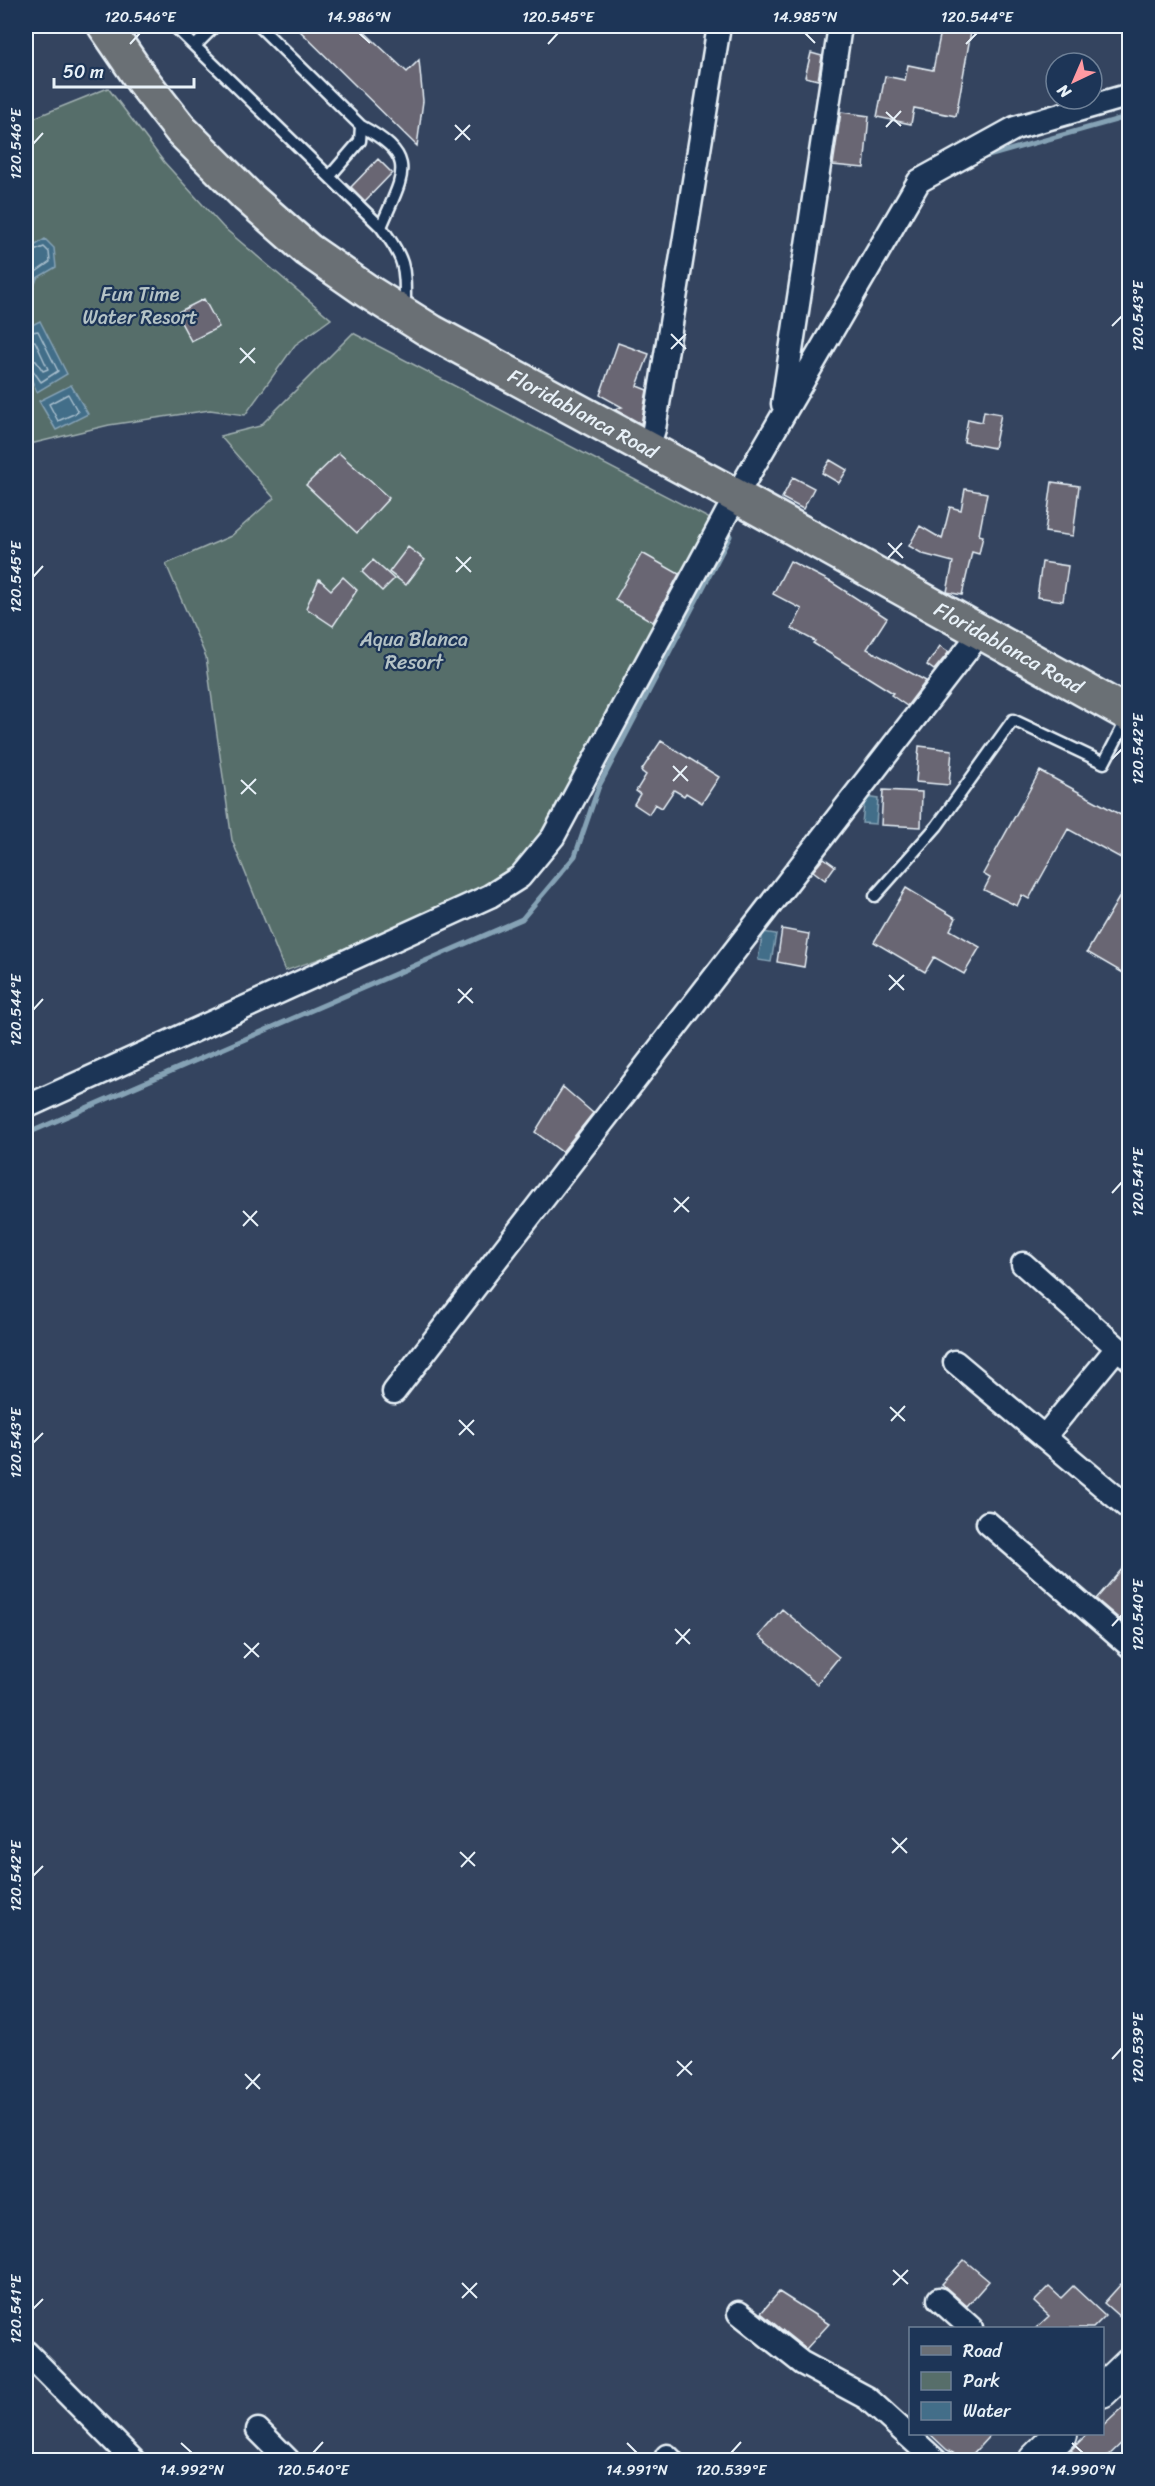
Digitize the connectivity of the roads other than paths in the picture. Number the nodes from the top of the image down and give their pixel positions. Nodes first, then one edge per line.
1 (105, 26) edge
2 (174, 26) edge
3 (215, 26) edge
4 (259, 26) edge
5 (719, 26) edge
6 (840, 26) edge
7 (195, 45) junction
8 (1130, 95) edge
9 (361, 126) junction
10 (330, 176) junction
11 (381, 227) junction
12 (405, 314) junction
13 (781, 417) junction
14 (648, 448) junction
15 (736, 496) junction
16 (981, 632) junction
17 (1129, 715) edge
18 (875, 896) dead end
19 (26, 1107) edge
20 (1023, 1264) dead end
21 (1124, 1354) edge
22 (955, 1362) dead end
23 (394, 1392) dead end
24 (1044, 1437) junction
25 (1130, 1509) edge
26 (988, 1523) dead end
27 (1130, 1647) edge
28 (939, 2299) dead end
29 (740, 2313) dead end
30 (970, 2327) edge
31 (26, 2352) edge
32 (258, 2430) dead end
33 (1059, 2435) edge
34 (133, 2460) edge
35 (288, 2460) edge
36 (935, 2460) edge
37 (1035, 2460) edge

1 - 12 main road, Floridablanca Road
2 - 7 lane
3 - 7 lane
4 - 9 lane
5 - 14 street
6 - 13 street
7 - 10 lane
8 - 13 street
9 - 10 lane
9 - 11 lane
10 - 11 lane
11 - 12 lane
12 - 14 main road, Floridablanca Road
13 - 15 street
14 - 15 main road, Floridablanca Road
15 - 16 main road, Floridablanca Road
15 - 19 street
16 - 17 main road, Floridablanca Road
16 - 23 street
17 - 18 lane
20 - 21 street
21 - 24 street
22 - 24 street
24 - 25 street
26 - 27 street
28 - 30 street
29 - 36 street
31 - 34 street
32 - 35 street
33 - 37 street

